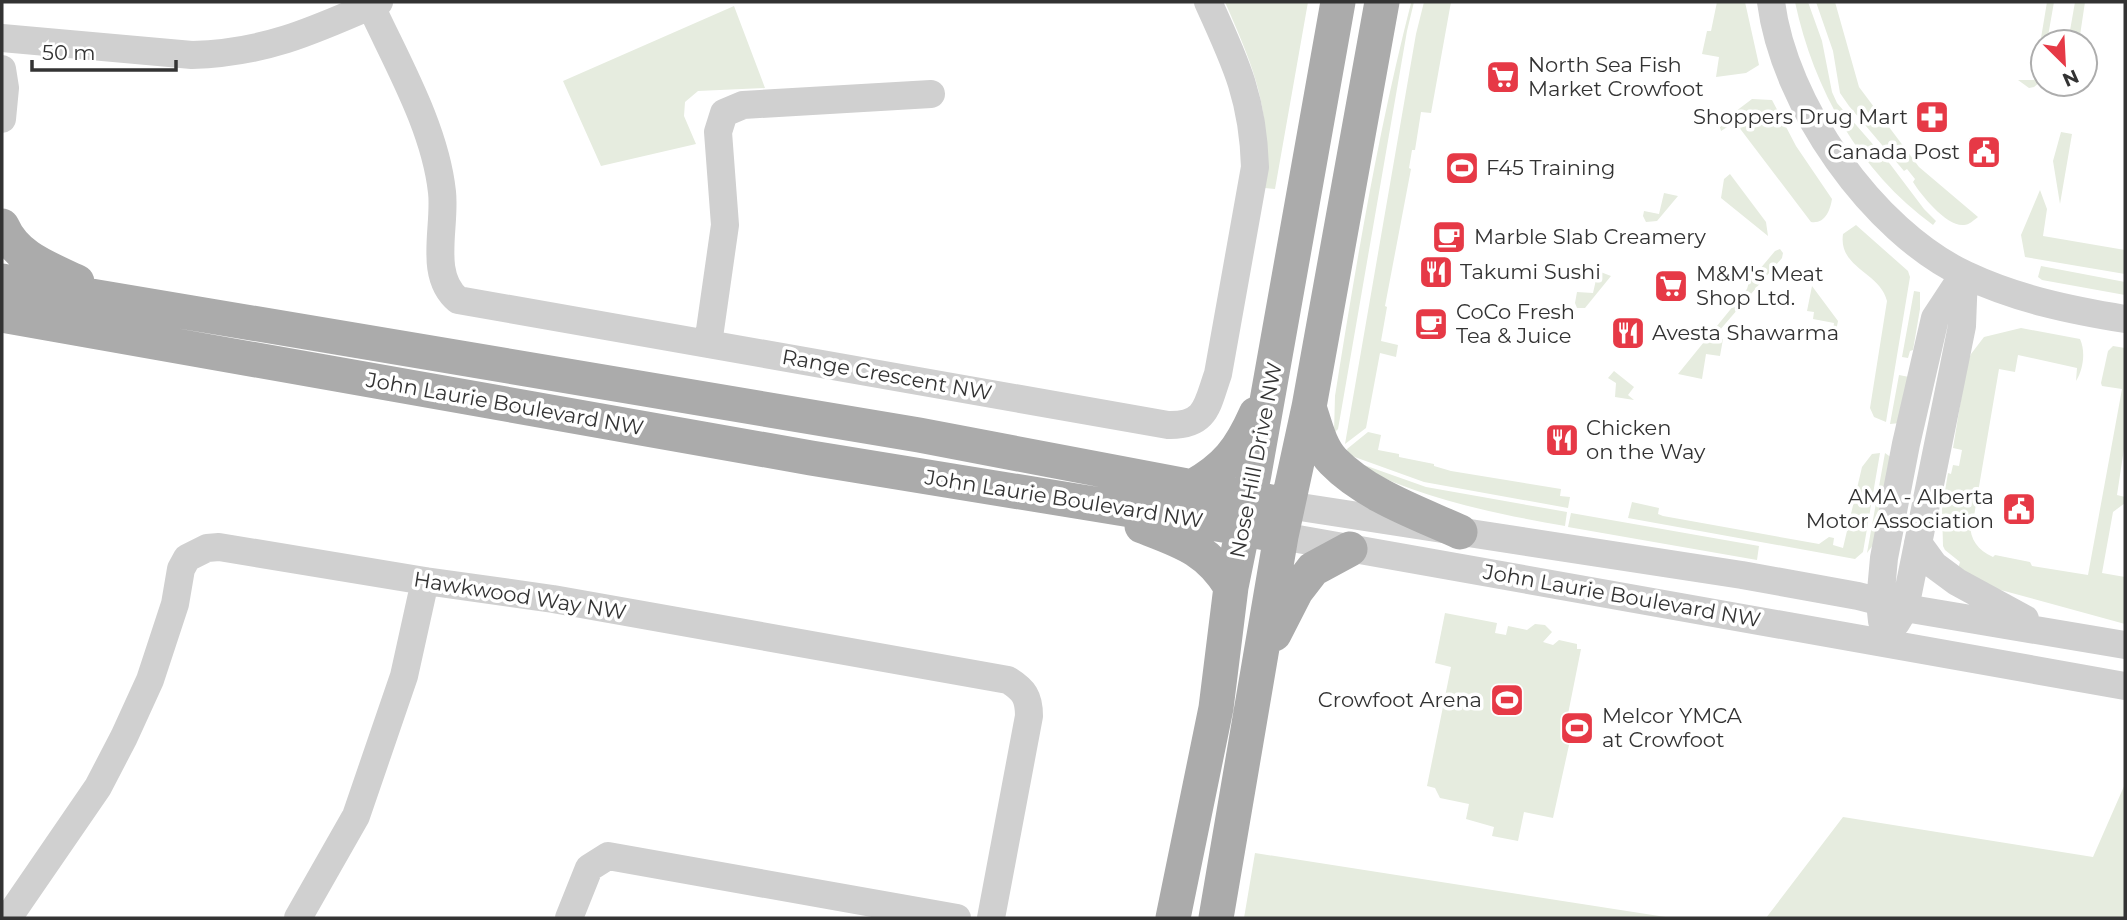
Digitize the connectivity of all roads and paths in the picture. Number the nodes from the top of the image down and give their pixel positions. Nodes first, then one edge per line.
1 (1208, 2) edge
2 (1338, 2) edge
3 (1382, 2) edge
4 (1771, 2) edge
5 (373, 3) edge
6 (2, 38) edge
7 (2, 69) edge
8 (931, 94) dead end
9 (2, 120) edge
10 (2, 226) edge
11 (1964, 274) junction
12 (2, 281) edge
13 (111, 299) junction
14 (2, 315) edge
15 (2125, 319) edge
16 (708, 344) junction
17 (1271, 383) junction
18 (1308, 407) junction
19 (1192, 487) junction
20 (1069, 501) junction
21 (1246, 513) junction
22 (1284, 521) junction
23 (1460, 532) junction
24 (1918, 543) junction
25 (1350, 549) junction
26 (425, 581) junction
27 (1231, 587) junction
28 (1893, 605) junction
29 (2047, 631) junction
30 (1884, 643) junction
31 (2125, 645) edge
32 (1259, 662) junction
33 (2125, 686) edge
34 (8, 918) edge
35 (298, 918) edge
36 (569, 918) edge
37 (957, 918) edge
38 (991, 918) edge
39 (1173, 918) edge
40 (1216, 918) edge

1 - 16 street, Range Crescent NW
2 - 17 main road, Nose Hill Drive NW
3 - 18 main road, Nose Hill Drive NW
4 - 11 street
5 - 6 street
5 - 16 street, Range Crescent NW
7 - 9 street
8 - 16 street
10 - 13 main road
11 - 15 street
11 - 24 street
11 - 28 street
12 - 13 main road, John Laurie Boulevard NW
13 - 19 main road, John Laurie Boulevard NW
14 - 20 main road, John Laurie Boulevard NW
17 - 19 main road
17 - 21 main road, Nose Hill Drive NW
18 - 22 main road, Nose Hill Drive NW
18 - 23 main road
19 - 21 main road, John Laurie Boulevard NW
20 - 21 main road, John Laurie Boulevard NW
20 - 27 main road
21 - 22 main road, John Laurie Boulevard NW
21 - 27 main road, Nose Hill Drive NW
22 - 23 street, John Laurie Boulevard NW
22 - 25 street, John Laurie Boulevard NW
22 - 32 main road, Nose Hill Drive NW
23 - 28 street, John Laurie Boulevard NW
24 - 28 street
24 - 29 street
25 - 30 street, John Laurie Boulevard NW
25 - 32 main road
26 - 34 street, Hawkwood Way NW
26 - 35 street
26 - 38 street, Hawkwood Way NW
27 - 39 main road, Nose Hill Drive NW
28 - 29 street, John Laurie Boulevard NW
28 - 30 street
29 - 31 street, John Laurie Boulevard NW
30 - 33 street, John Laurie Boulevard NW
32 - 40 main road, Nose Hill Drive NW
36 - 37 street

